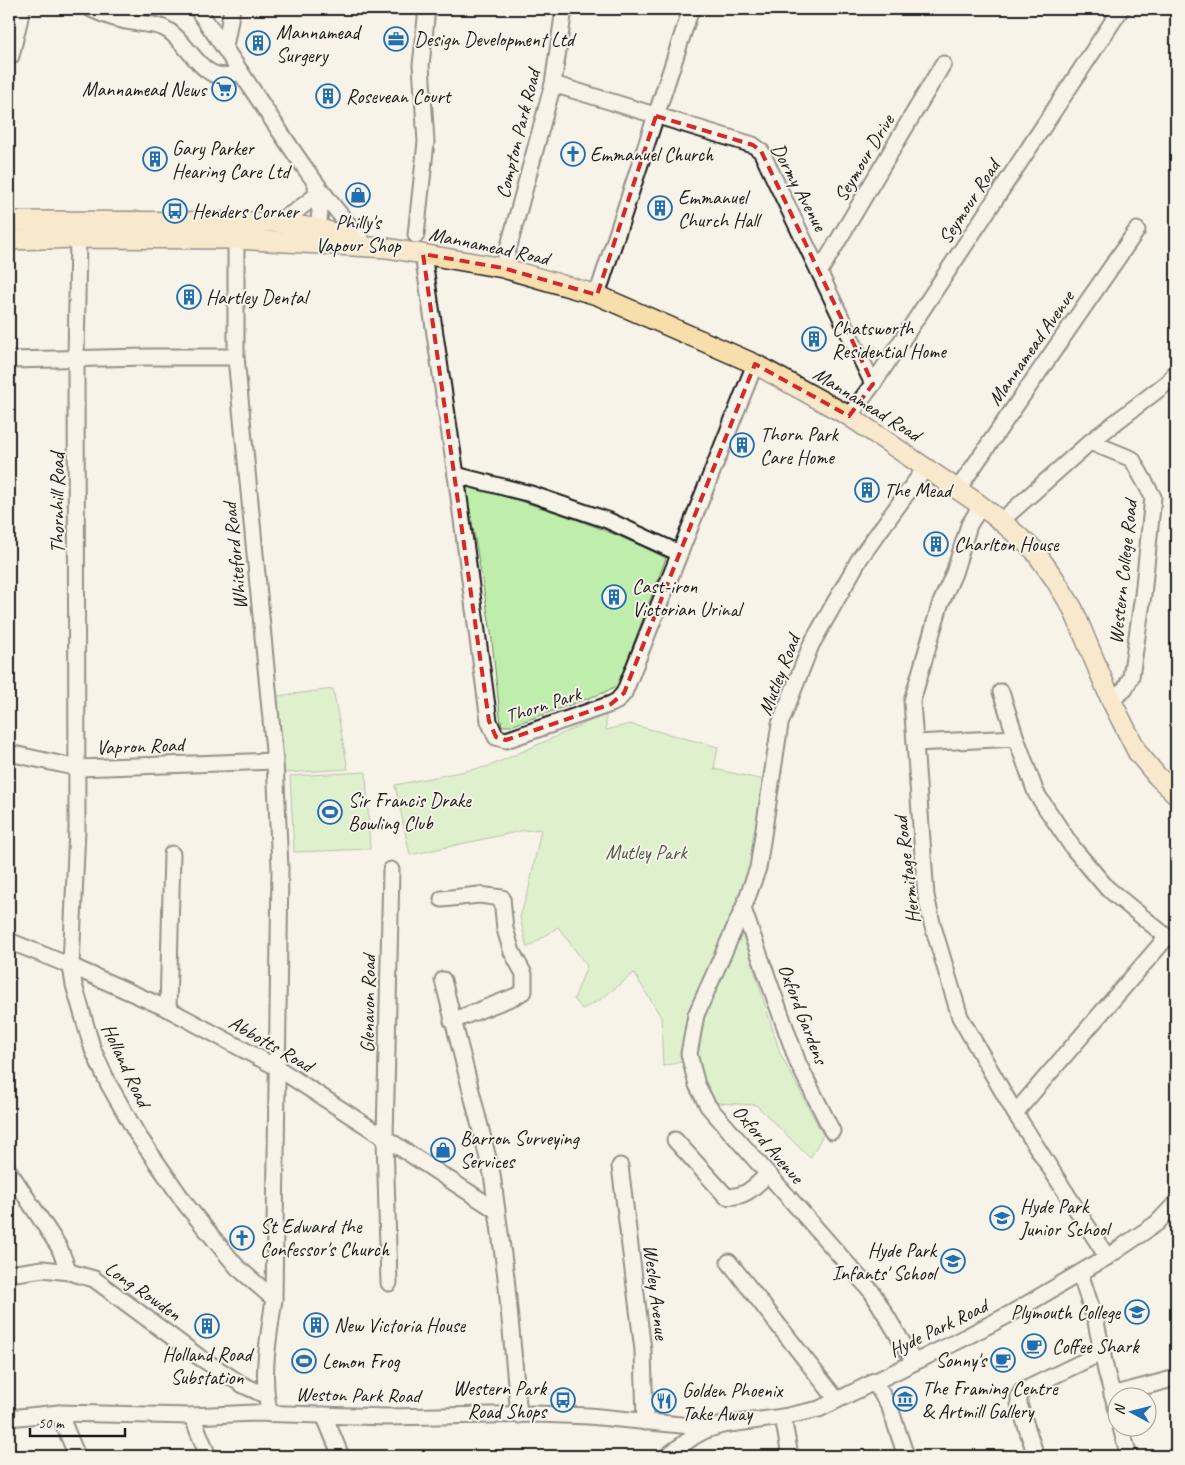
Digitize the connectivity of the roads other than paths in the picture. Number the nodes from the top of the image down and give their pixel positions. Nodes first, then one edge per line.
1 (22, 9) edge
2 (91, 9) edge
3 (198, 9) edge
4 (232, 9) edge
5 (428, 9) edge
6 (564, 9) edge
7 (691, 9) edge
8 (1121, 9) edge
9 (225, 47) junction
10 (11, 56) dead end
11 (943, 64) dead end
12 (240, 71) junction
13 (553, 84) junction
14 (656, 116) junction
15 (316, 189) junction
16 (9, 221) edge
17 (276, 222) junction
18 (78, 230) junction
19 (1137, 230) dead end
20 (318, 236) junction
21 (416, 236) dead end
22 (236, 239) junction
23 (361, 239) junction
24 (9, 240) edge
25 (387, 248) junction
26 (423, 254) junction
27 (503, 268) junction
28 (820, 271) junction
29 (597, 295) junction
30 (236, 357) junction
31 (76, 358) junction
32 (9, 360) edge
33 (755, 364) junction
34 (1176, 372) edge
35 (873, 384) junction
36 (850, 416) junction
37 (1090, 442) junction
38 (926, 467) junction
39 (456, 475) junction
40 (958, 490) junction
41 (981, 506) junction
42 (1001, 521) junction
43 (678, 553) junction
44 (1001, 692) dead end
45 (1111, 700) junction
46 (1016, 738) junction
47 (915, 743) junction
48 (9, 753) edge
49 (275, 761) junction
50 (78, 768) junction
51 (1176, 794) edge
52 (172, 854) dead end
53 (391, 870) dead end
54 (442, 899) dead end
55 (743, 909) junction
56 (736, 925) joint
57 (1172, 938) edge
58 (10, 941) edge
59 (71, 966) junction
60 (443, 980) dead end
61 (168, 1009) junction
62 (452, 1021) junction
63 (276, 1068) junction
64 (1015, 1113) junction
65 (832, 1131) dead end
66 (385, 1138) junction
67 (676, 1140) dead end
68 (620, 1166) dead end
69 (768, 1174) junction
70 (11, 1178) edge
71 (1176, 1203) edge
72 (496, 1210) junction
73 (1107, 1257) junction
74 (729, 1262) dead end
75 (69, 1272) junction
76 (1080, 1273) junction
77 (9, 1274) edge
78 (389, 1283) dead end
79 (274, 1299) junction
80 (1102, 1352) junction
81 (914, 1362) junction
82 (1176, 1378) edge
83 (874, 1381) junction
84 (1110, 1388) edge
85 (1140, 1388) edge
86 (265, 1395) junction
87 (837, 1400) junction
88 (59, 1413) junction
89 (270, 1414) junction
90 (324, 1415) junction
91 (519, 1415) junction
92 (192, 1416) junction
93 (783, 1417) junction
94 (9, 1418) edge
95 (645, 1422) junction
96 (706, 1430) junction
97 (1124, 1438) edge
98 (77, 1456) edge
99 (208, 1456) edge
100 (341, 1456) edge
101 (667, 1456) edge
102 (790, 1456) edge
103 (906, 1456) edge
104 (1036, 1456) edge
105 (1129, 1456) edge

1 - 10 street
2 - 12 street
3 - 9 street
4 - 9 street
5 - 21 street
6 - 13 street, Compton Park Road
7 - 14 street
8 - 35 street, Seymour Road
9 - 12 street
11 - 28 street, Seymour Drive
12 - 15 street
13 - 14 street, Dormy Avenue
13 - 27 street, Compton Park Road
14 - 28 street, Dormy Avenue
14 - 29 street
15 - 17 street
15 - 20 street
15 - 23 street
16 - 18 main road, Mannamead Road
17 - 18 main road, Mannamead Road
17 - 20 main road, Mannamead Road
18 - 22 main road, Mannamead Road
18 - 24 main road, Mannamead Road
18 - 31 street, Thornhill Road
19 - 40 street, Mannamead Avenue
20 - 22 main road, Mannamead Road
20 - 23 main road, Mannamead Road
20 - 25 main road, Mannamead Road
22 - 30 street, Whiteford Road
23 - 25 main road, Mannamead Road
25 - 26 main road, Mannamead Road
26 - 27 main road, Mannamead Road
26 - 39 street, Thorn Park
27 - 29 main road, Mannamead Road
28 - 35 street, Dormy Avenue
29 - 33 main road, Mannamead Road
30 - 31 street
30 - 49 street, Whiteford Road
31 - 32 street
31 - 50 street, Thornhill Road
33 - 36 main road, Mannamead Road
33 - 43 street, Thorn Park
34 - 37 street
35 - 36 street, Seymour Road
36 - 38 main road, Mannamead Road
37 - 42 street
37 - 45 street, Western College Road
38 - 40 main road, Mannamead Road
38 - 55 street, Mutley Road
39 - 43 street
39 - 43 street, Thorn Park
40 - 41 main road, Mannamead Road
41 - 42 main road, Mannamead Road
41 - 47 street, Hermitage Road
42 - 45 main road, Mannamead Road
44 - 46 street
45 - 51 main road, Mannamead Road
46 - 47 street
46 - 57 street
47 - 64 street, Hermitage Road
48 - 50 street, Vapron Road
49 - 50 street, Vapron Road
49 - 63 street, Whiteford Road
50 - 59 street, Holland Road
52 - 61 street
53 - 66 street, Glenavon Road
54 - 62 street
55 - 56 street, Mutley Road
55 - 65 street, Oxford Gardens
56 - 69 street, Oxford Avenue
57 - 64 street
58 - 59 street, Abbotts Road
59 - 61 street, Abbotts Road
59 - 79 street, Holland Road
60 - 62 street
61 - 63 street, Abbotts Road
62 - 72 street
63 - 66 street, Abbotts Road
63 - 79 street, Whiteford Road
64 - 73 street, Hermitage Road
66 - 72 street, Abbotts Road
66 - 78 street, Glenavon Road
67 - 69 street
68 - 95 street, Wesley Avenue
69 - 81 street, Oxford Avenue
70 - 75 street
71 - 73 street, Hyde Park Road
72 - 91 street
73 - 76 street, Hyde Park Road
74 - 87 street
75 - 77 street, Long Rowden
75 - 86 street, Long Rowden
76 - 80 street
76 - 81 street, Hyde Park Road
79 - 86 street, Whiteford Road
80 - 84 street
80 - 104 street
81 - 83 street, Hyde Park Road
82 - 85 street
83 - 87 street, Hyde Park Road
83 - 103 street
86 - 89 street, Whiteford Road
87 - 93 street, Hyde Park Road
88 - 92 street, Weston Park Road
88 - 94 street, Weston Park Road
88 - 98 street
89 - 90 street, Weston Park Road
89 - 92 street, Weston Park Road
90 - 91 street, Weston Park Road
90 - 100 street
91 - 95 street, Weston Park Road
92 - 99 street
93 - 96 street, Hyde Park Road
93 - 102 street
95 - 96 street, Weston Park Road
96 - 101 street
97 - 105 street

